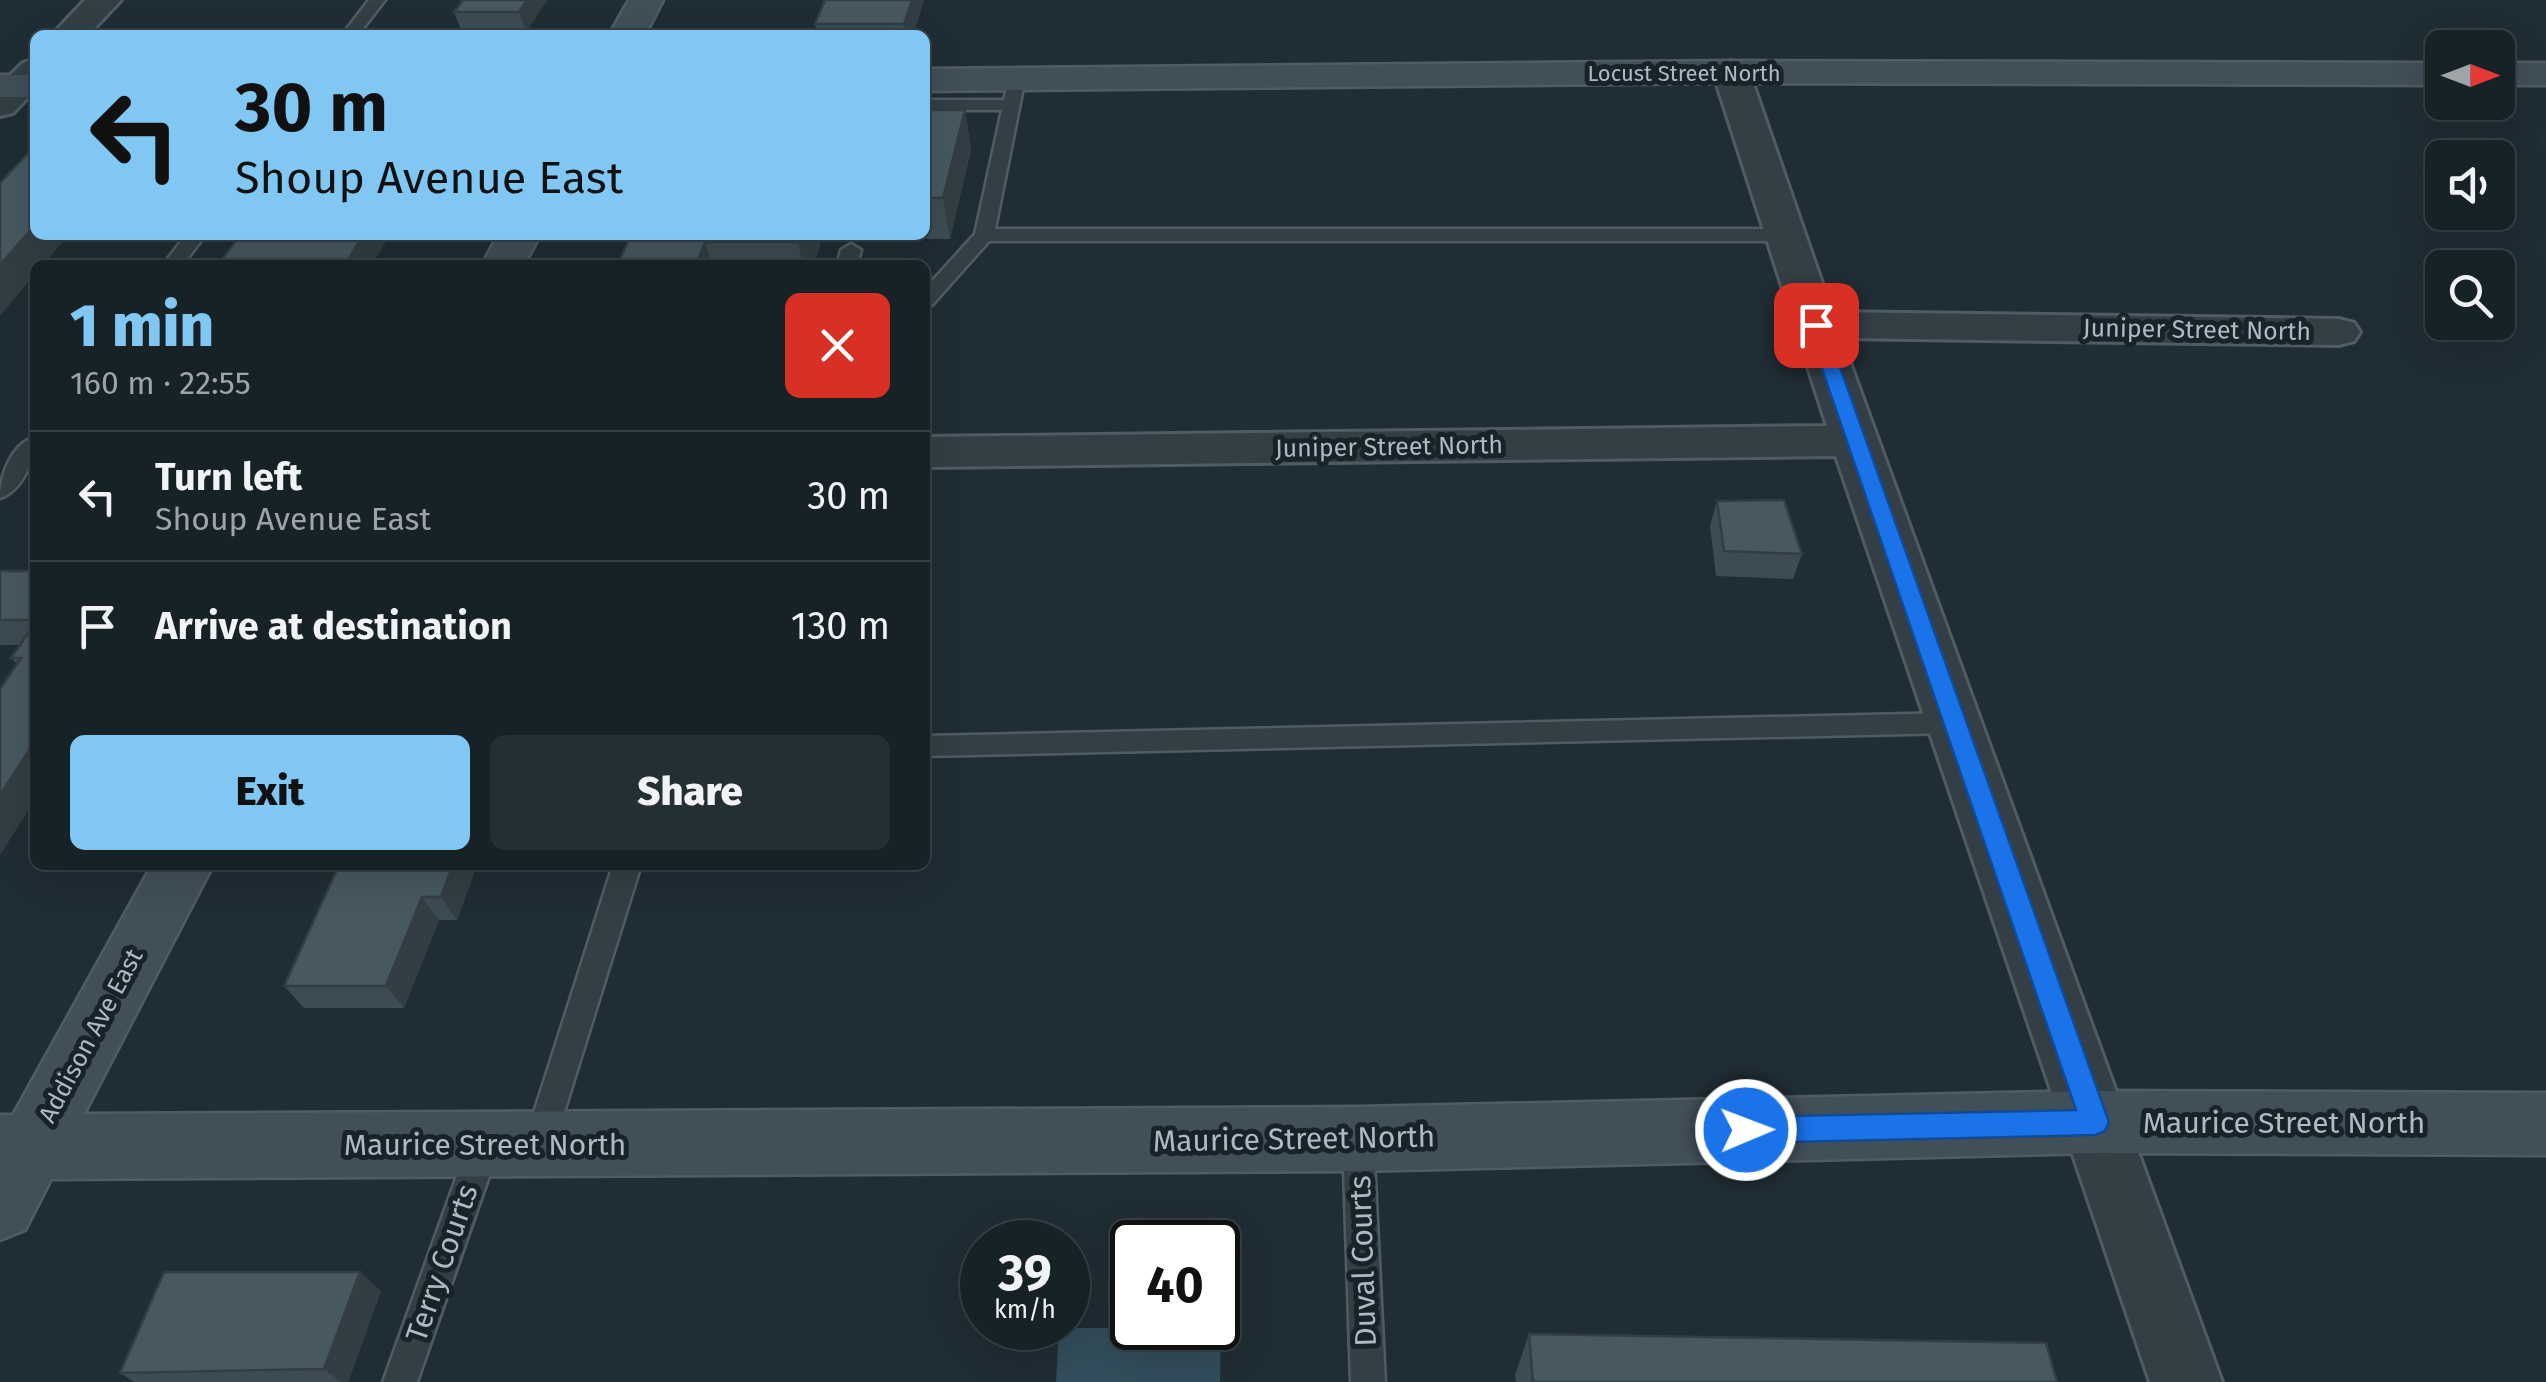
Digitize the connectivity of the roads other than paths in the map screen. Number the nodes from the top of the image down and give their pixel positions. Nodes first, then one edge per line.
1 (104, 0) edge
2 (377, 0) edge
3 (646, 0) edge
4 (75, 30) edge
5 (354, 30) edge
6 (630, 30) edge
7 (1730, 72) junction
8 (2425, 74) edge
9 (2515, 74) edge
10 (2546, 74) edge
11 (930, 81) edge
12 (1014, 91) junction
13 (930, 104) edge
14 (984, 235) junction
15 (1784, 235) junction
16 (192, 240) edge
17 (177, 260) edge
18 (930, 295) edge
19 (1816, 325) junction
20 (2339, 332) dead end
21 (1854, 441) junction
22 (30, 451) edge
23 (930, 452) edge
24 (0, 490) edge
25 (1952, 723) junction
26 (930, 746) edge
27 (180, 870) edge
28 (626, 870) edge
29 (2095, 1122) junction
30 (2546, 1124) edge
31 (1358, 1140) junction
32 (511, 1145) junction
33 (25, 1147) edge
34 (0, 1206) edge
35 (400, 1382) edge
36 (1368, 1382) edge
37 (2186, 1382) edge

1 - 4 street
2 - 5 lane
3 - 6 street
7 - 8 street, Locust Street North
7 - 12 street, Locust Street North
7 - 15 street
9 - 10 street
11 - 12 street, Locust Street North
12 - 13 lane
12 - 14 lane
14 - 15 lane
14 - 18 lane
15 - 19 street
16 - 17 lane
19 - 20 street, Juniper Street North
19 - 21 street
21 - 23 street, Juniper Street North
21 - 25 street
22 - 24 lane
25 - 26 lane
25 - 29 street
27 - 33 street, Addison Ave East
28 - 32 lane, Terry Courts
29 - 30 street, Maurice Street North
29 - 31 street, Maurice Street North
29 - 37 street
31 - 32 street, Maurice Street North
31 - 36 lane, Duval Courts
32 - 33 street, Maurice Street North
32 - 35 lane, Terry Courts
33 - 34 street, Addison Ave East

